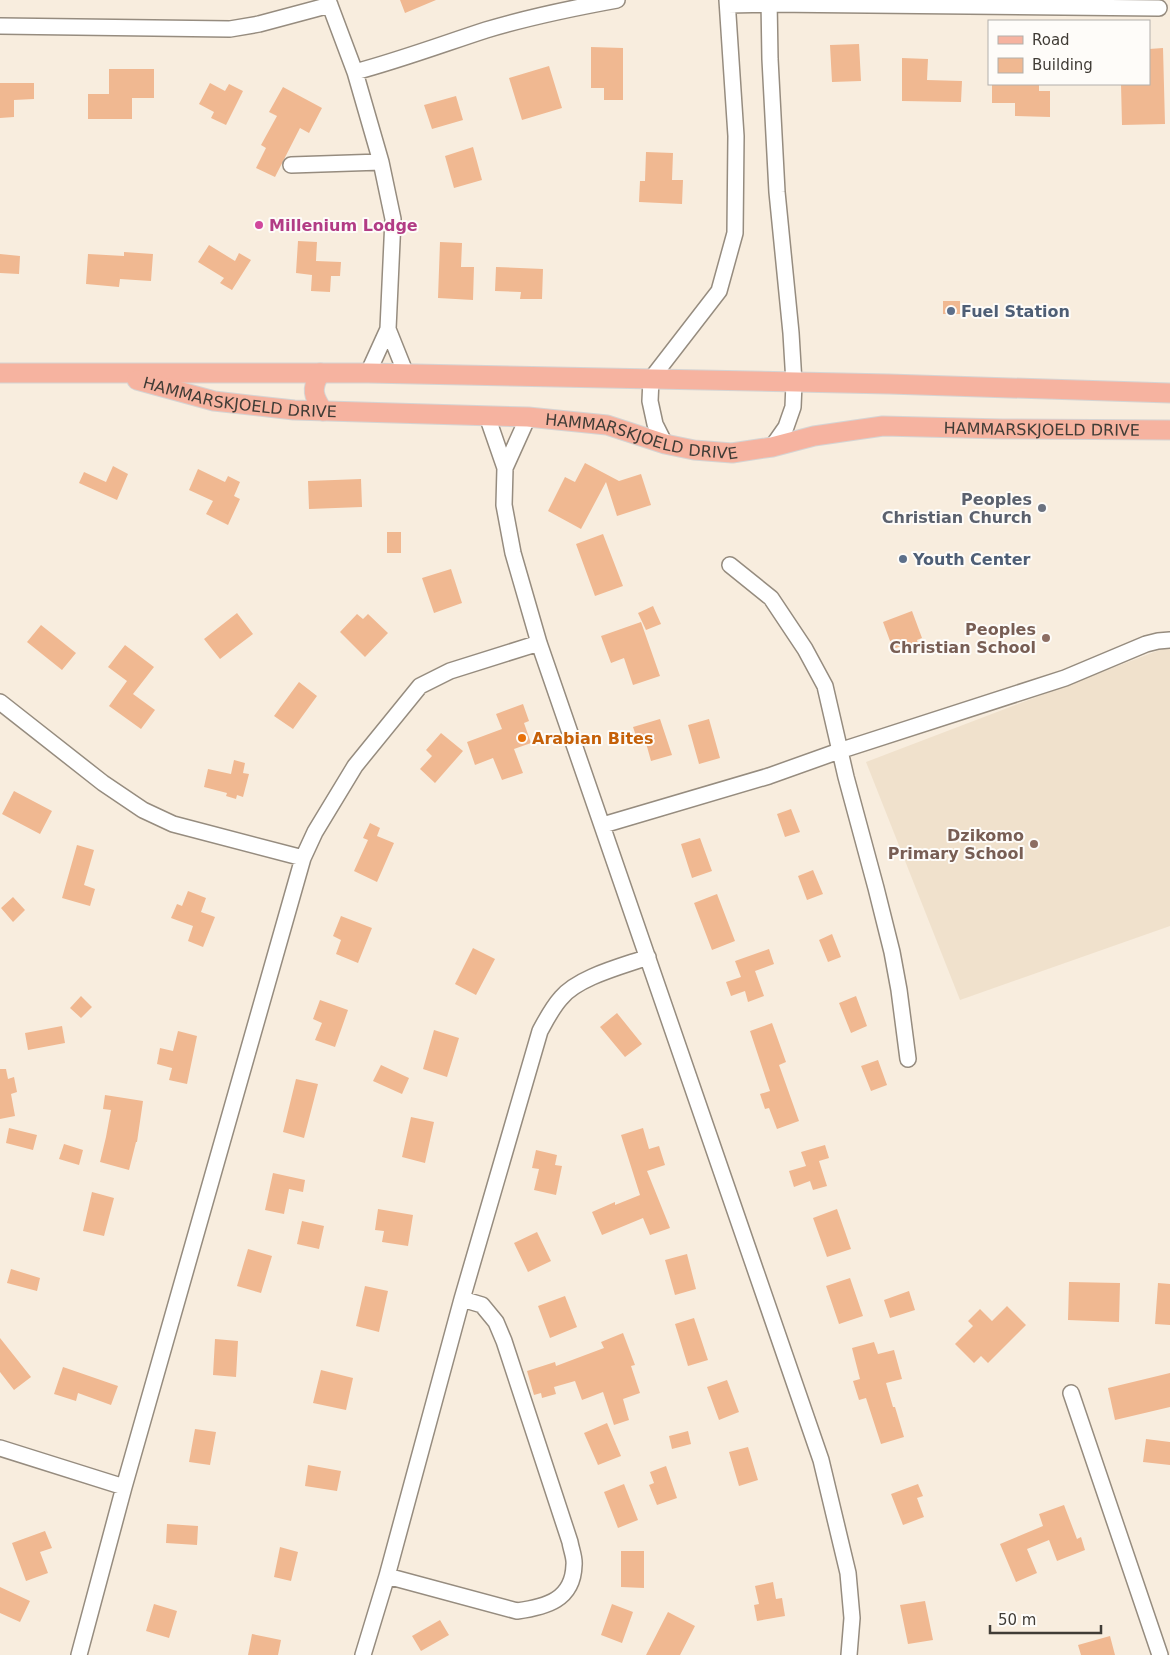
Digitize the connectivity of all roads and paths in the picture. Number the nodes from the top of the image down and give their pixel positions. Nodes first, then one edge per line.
1 (617, 0) edge
2 (329, 2) edge
3 (769, 2) edge
4 (584, 3) edge
5 (728, 3) edge
6 (1159, 8) dead end
7 (0, 26) edge
8 (355, 72) junction
9 (381, 162) junction
10 (291, 165) dead end
11 (388, 329) junction
12 (0, 373) edge
13 (320, 373) junction
14 (368, 373) junction
15 (114, 374) junction
16 (406, 374) junction
17 (650, 379) junction
18 (794, 383) junction
19 (1168, 396) edge
20 (323, 411) junction
21 (487, 416) junction
22 (528, 417) junction
23 (1168, 428) edge
24 (665, 444) junction
25 (772, 447) junction
26 (505, 468) junction
27 (730, 565) dead end
28 (1170, 640) edge
29 (539, 643) junction
30 (0, 702) edge
31 (839, 750) junction
32 (603, 825) junction
33 (303, 858) junction
34 (648, 957) junction
35 (908, 1058) dead end
36 (462, 1299) junction
37 (1072, 1393) dead end
38 (0, 1448) edge
39 (124, 1487) junction
40 (387, 1576) junction
41 (79, 1655) edge
42 (362, 1655) edge
43 (849, 1655) edge
44 (1160, 1655) edge

1 - 4 street
2 - 7 street
2 - 8 street
3 - 5 street
3 - 6 street
3 - 18 street
4 - 8 street
5 - 17 street
8 - 9 street
9 - 10 street
9 - 11 street
11 - 14 street
11 - 16 street
12 - 15 main road, HAMMARSKJOELD DRIVE
13 - 14 main road, HAMMARSKJOELD DRIVE
13 - 15 main road, HAMMARSKJOELD DRIVE
13 - 20 main road
14 - 16 main road, HAMMARSKJOELD DRIVE
15 - 20 main road, HAMMARSKJOELD DRIVE
16 - 17 main road, HAMMARSKJOELD DRIVE
17 - 18 main road, HAMMARSKJOELD DRIVE
17 - 24 street
18 - 19 main road, HAMMARSKJOELD DRIVE
18 - 25 street
20 - 21 main road, HAMMARSKJOELD DRIVE
21 - 22 main road, HAMMARSKJOELD DRIVE
21 - 26 street
22 - 24 main road, HAMMARSKJOELD DRIVE
22 - 26 street
23 - 25 main road, HAMMARSKJOELD DRIVE
24 - 25 main road, HAMMARSKJOELD DRIVE
26 - 29 street
27 - 31 street
28 - 31 street
29 - 32 street
29 - 33 street
30 - 33 street
31 - 32 street
31 - 35 street
32 - 34 street
33 - 39 street
34 - 36 street
34 - 43 street
36 - 40 street
36 - 40 street
37 - 44 street
38 - 39 street
39 - 41 street
40 - 42 street

